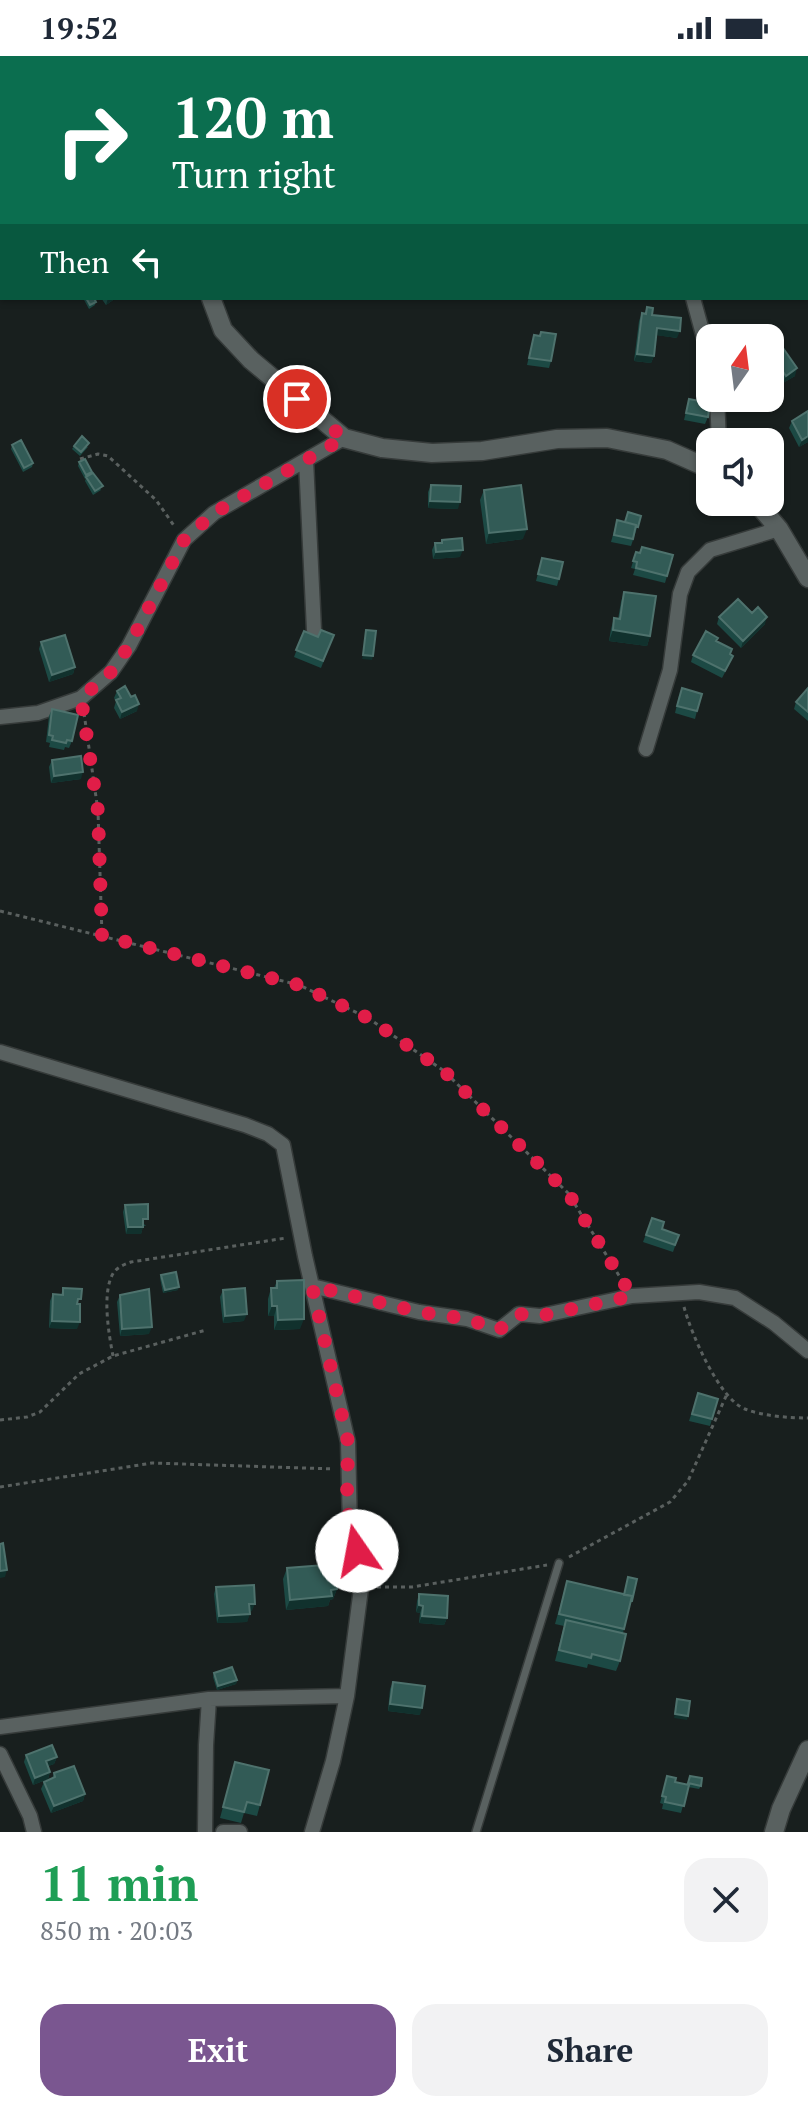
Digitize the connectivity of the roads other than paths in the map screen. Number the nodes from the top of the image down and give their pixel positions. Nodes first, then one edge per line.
1 (212, 300) edge
2 (694, 300) edge
3 (700, 324) edge
4 (344, 438) junction
5 (306, 460) junction
6 (696, 463) edge
7 (768, 516) edge
8 (779, 529) junction
9 (808, 578) edge
10 (314, 630) dead end
11 (0, 717) edge
12 (646, 749) dead end
13 (0, 1052) edge
14 (312, 1286) junction
15 (808, 1351) edge
16 (559, 1563) road end
17 (347, 1696) junction
18 (209, 1699) junction
19 (0, 1727) edge
20 (808, 1750) edge
21 (0, 1754) edge
22 (34, 1832) edge
23 (205, 1832) edge
24 (223, 1832) edge
25 (240, 1832) edge
26 (312, 1832) edge
27 (476, 1832) edge
28 (774, 1832) edge

1 - 4 street
2 - 3 street
4 - 5 street
4 - 6 street
5 - 10 street
5 - 11 street
7 - 8 street
8 - 9 street
8 - 12 street
13 - 14 street
14 - 15 street
14 - 17 street
16 - 27 lane
17 - 18 street
17 - 26 street
18 - 19 street
18 - 23 street
20 - 28 street
21 - 22 street
24 - 25 street

